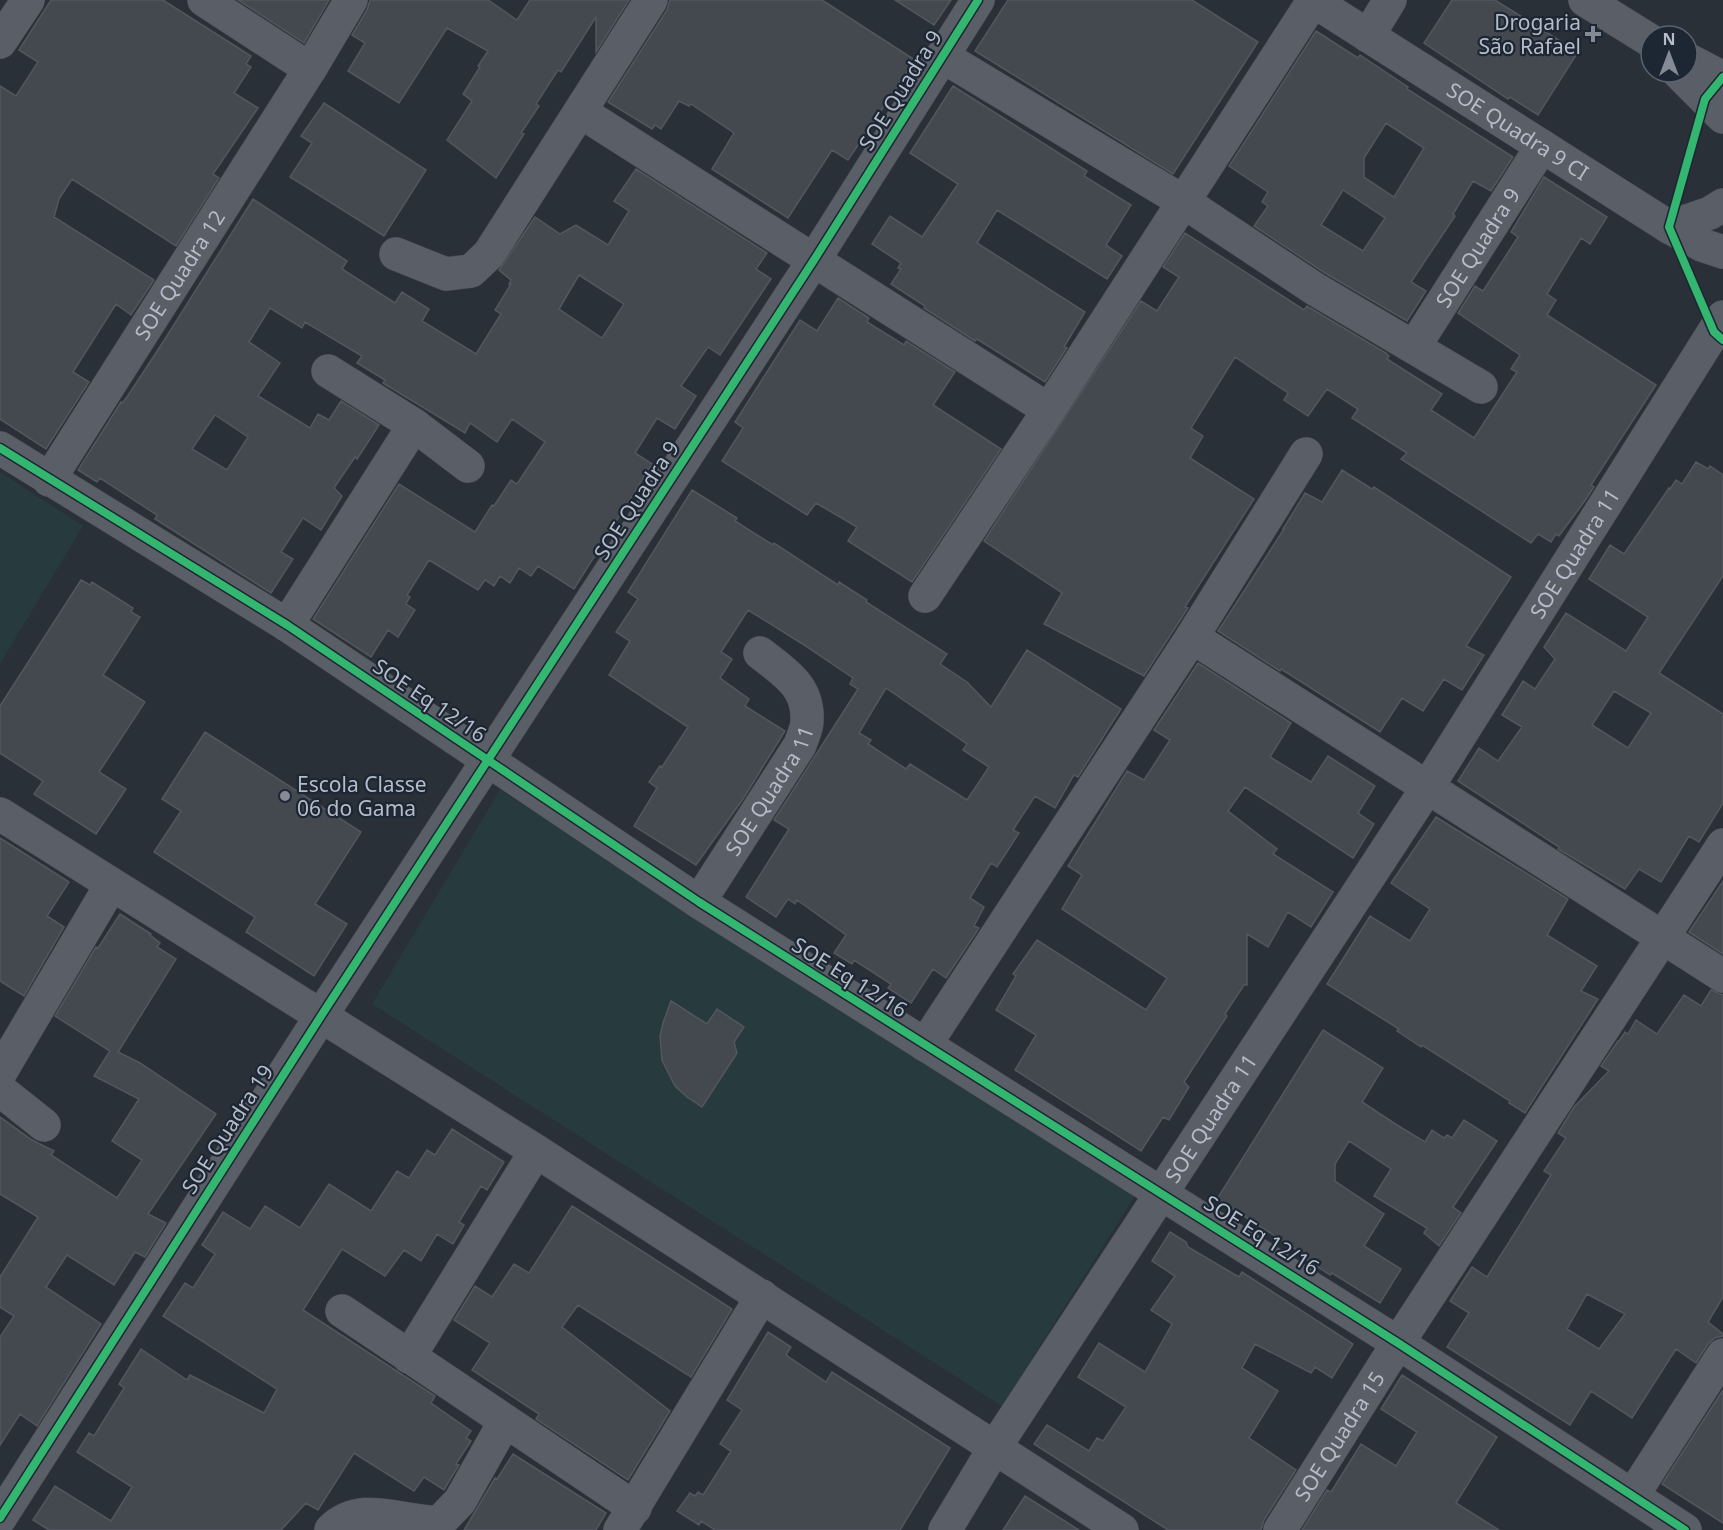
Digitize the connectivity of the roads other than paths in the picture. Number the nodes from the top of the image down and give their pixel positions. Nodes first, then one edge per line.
1 (28, 0) edge
2 (204, 0) edge
3 (351, 0) edge
4 (651, 0) edge
5 (978, 0) edge
6 (1312, 0) edge
7 (1390, 0) edge
8 (1585, 0) edge
9 (1639, 35) edge
10 (1368, 36) junction
11 (0, 42) edge
12 (942, 56) junction
13 (1699, 65) edge
14 (310, 69) junction
15 (1723, 78) edge
16 (1690, 84) edge
17 (581, 112) junction
18 (1723, 117) edge
19 (1542, 146) junction
20 (1184, 202) junction
21 (1723, 205) edge
22 (1669, 227) junction
23 (1723, 252) edge
24 (396, 254) dead end
25 (814, 260) junction
26 (1720, 330) edge
27 (1414, 347) junction
28 (328, 371) dead end
29 (1481, 387) dead end
30 (1049, 410) junction
31 (414, 425) junction
32 (0, 448) edge
33 (1306, 454) dead end
34 (468, 466) dead end
35 (49, 480) junction
36 (925, 596) dead end
37 (287, 625) junction
38 (1192, 637) junction
39 (760, 653) dead end
40 (488, 761) junction
41 (1427, 788) junction
42 (0, 814) edge
43 (1723, 845) edge
44 (111, 885) junction
45 (699, 902) junction
46 (1663, 937) junction
47 (1723, 976) edge
48 (321, 1016) junction
49 (925, 1045) junction
50 (0, 1073) edge
51 (0, 1090) edge
52 (44, 1125) dead end
53 (536, 1151) junction
54 (1162, 1194) junction
55 (762, 1296) junction
56 (342, 1311) dead end
57 (1398, 1343) junction
58 (1723, 1355) edge
59 (409, 1357) junction
60 (505, 1421) junction
61 (994, 1447) junction
62 (1633, 1495) junction
63 (0, 1518) edge
64 (627, 1519) edge
65 (19, 1530) edge
66 (331, 1530) edge
67 (945, 1530) edge
68 (1122, 1530) edge
69 (1280, 1530) edge
70 (1685, 1530) edge

1 - 11 street
2 - 14 street
3 - 14 street, SOE Quadra 12
4 - 17 street
5 - 12 street, SOE Quadra 9
6 - 10 street, SOE Quadra 9 CI
6 - 20 street
7 - 10 street
8 - 9 street
10 - 19 street, SOE Quadra 9 CI
12 - 20 street, SOE Quadra 9
12 - 25 street, SOE Quadra 9
13 - 15 street
14 - 35 street, SOE Quadra 12
16 - 18 street
17 - 24 street
17 - 25 street
19 - 22 street, SOE Quadra 9 CI
19 - 27 street, SOE Quadra 9
20 - 27 street, SOE Quadra 9
20 - 30 street
21 - 22 street
22 - 23 street, SOE Quadra 9 CI
25 - 30 street
25 - 40 street, SOE Quadra 9
26 - 41 street, SOE Quadra 11
27 - 29 street, SOE Quadra 9
28 - 31 street
30 - 36 street
31 - 34 street
31 - 37 street
32 - 35 street, SOE Eq 12/16
33 - 38 street
35 - 37 street, SOE Eq 12/16
37 - 40 street, SOE Eq 12/16
38 - 41 street
38 - 49 street
39 - 45 street, SOE Quadra 11
40 - 45 street, SOE Eq 12/16
40 - 48 street, SOE Quadra 19
41 - 46 street
41 - 54 street, SOE Quadra 11
42 - 44 street
43 - 46 street
44 - 48 street
44 - 50 street
45 - 49 street, SOE Eq 12/16
46 - 47 street
46 - 57 street
48 - 53 street
48 - 63 street, SOE Quadra 19
49 - 54 street, SOE Eq 12/16
51 - 52 street
53 - 55 street
53 - 59 street
54 - 57 street, SOE Eq 12/16
54 - 61 street, SOE Quadra 11
55 - 61 street
55 - 64 street
56 - 59 street
57 - 62 street, SOE Eq 12/16
57 - 69 street, SOE Quadra 15
58 - 62 street
59 - 60 street
60 - 64 street
60 - 66 street
61 - 67 street
61 - 68 street
62 - 70 street, SOE Eq 12/16
63 - 65 street

